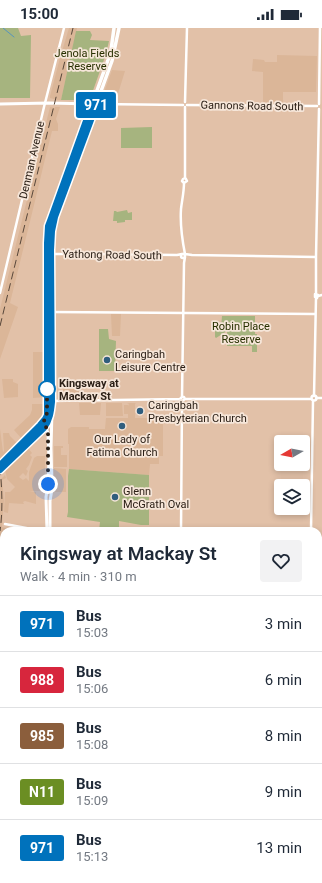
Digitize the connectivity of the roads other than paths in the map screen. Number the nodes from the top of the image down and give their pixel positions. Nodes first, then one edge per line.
1 (64, 28) edge
2 (114, 28) edge
3 (119, 28) edge
4 (187, 28) edge
5 (320, 28) edge
6 (45, 103) junction
7 (0, 104) edge
8 (94, 104) junction
9 (185, 105) junction
10 (318, 106) junction
11 (49, 254) junction
12 (184, 255) junction
13 (316, 257) junction
14 (0, 293) edge
15 (322, 295) edge
16 (317, 296) junction
17 (49, 312) junction
18 (183, 312) junction
19 (315, 314) junction
20 (314, 398) junction
21 (322, 398) edge
22 (182, 399) junction
23 (50, 402) junction
24 (45, 424) junction
25 (51, 432) junction
26 (49, 444) junction
27 (5, 462) junction
28 (0, 464) edge
29 (0, 470) edge
30 (51, 493) junction
31 (47, 504) junction
32 (5, 524) dead end
33 (21, 527) edge
34 (47, 527) edge
35 (50, 527) edge
36 (181, 527) edge
37 (311, 527) edge

1 - 6 street, Denman Avenue
2 - 8 main road
3 - 8 main road
4 - 9 street
5 - 10 street
6 - 7 main road
6 - 8 main road
6 - 14 street, Denman Avenue
8 - 9 street, Gannons Road South
8 - 11 main road
9 - 10 street, Gannons Road South
9 - 12 street
10 - 13 street
11 - 12 street, Yathong Road South
11 - 17 main road
12 - 13 street, Yathong Road South
12 - 18 street
13 - 16 street
15 - 16 street
16 - 19 street
17 - 18 street
17 - 23 main road
18 - 19 street
18 - 22 street
19 - 20 street
20 - 21 street
20 - 22 street
20 - 37 street
22 - 23 street
22 - 36 street
23 - 24 main road
23 - 25 main road
24 - 25 main road
24 - 26 main road
24 - 27 main road
25 - 26 main road
26 - 30 main road
26 - 31 main road
27 - 28 main road
27 - 29 main road
30 - 31 main road
30 - 35 main road
31 - 34 main road
32 - 33 street

